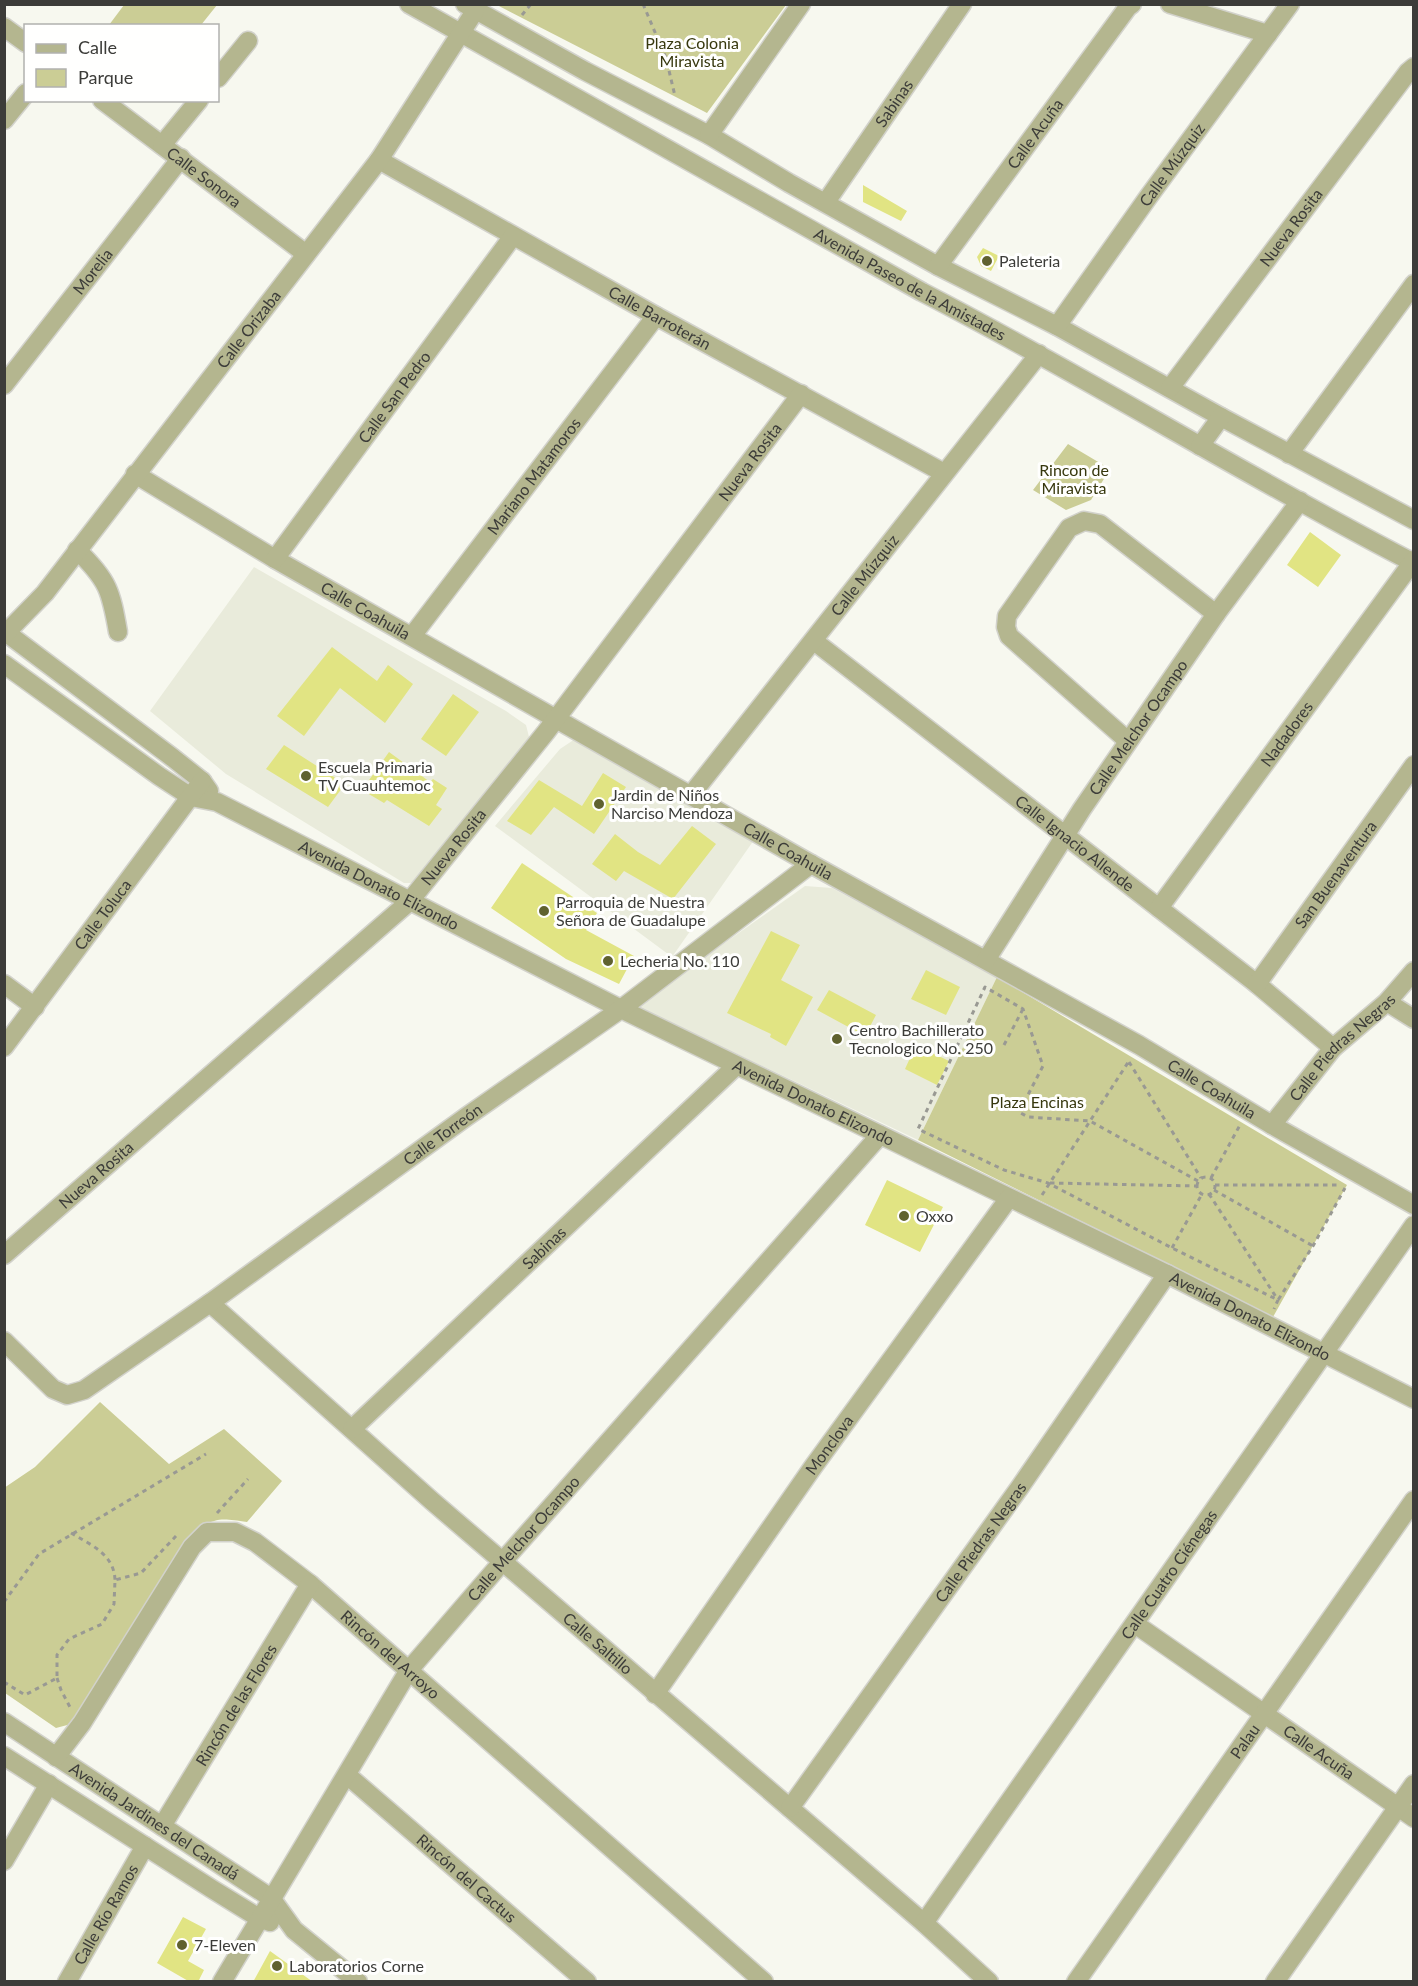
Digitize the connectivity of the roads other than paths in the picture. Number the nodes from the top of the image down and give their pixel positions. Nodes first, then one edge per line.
1 (409, 4) edge
2 (801, 4) edge
3 (962, 4) edge
4 (1132, 4) edge
5 (1170, 4) edge
6 (1290, 4) edge
7 (470, 8) edge
8 (4, 27) edge
9 (460, 34) junction
10 (1268, 34) junction
11 (248, 41) dead end
12 (24, 42) edge
13 (1413, 67) edge
14 (219, 77) edge
15 (24, 95) edge
16 (105, 102) edge
17 (197, 102) edge
18 (4, 120) edge
19 (709, 135) junction
20 (162, 145) junction
21 (181, 159) junction
22 (379, 160) junction
23 (789, 183) junction
24 (826, 202) junction
25 (776, 210) junction
26 (513, 236) junction
27 (306, 254) junction
28 (938, 266) junction
29 (1413, 284) edge
30 (1005, 300) junction
31 (656, 316) junction
32 (1057, 326) junction
33 (992, 328) junction
34 (1039, 354) junction
35 (4, 386) edge
36 (1170, 388) junction
37 (801, 394) junction
38 (1221, 417) junction
39 (1200, 446) junction
40 (1289, 454) junction
41 (944, 473) junction
42 (135, 474) junction
43 (1300, 501) junction
44 (1411, 514) edge
45 (77, 550) junction
46 (275, 559) junction
47 (1413, 561) edge
48 (1216, 614) junction
49 (118, 632) dead end
50 (5, 633) edge
51 (412, 636) junction
52 (814, 641) junction
53 (4, 664) edge
54 (556, 718) junction
55 (1128, 741) junction
56 (1413, 765) edge
57 (202, 782) junction
58 (691, 795) junction
59 (191, 797) junction
60 (217, 802) junction
61 (1066, 835) junction
62 (811, 864) junction
63 (409, 902) junction
64 (1159, 908) junction
65 (986, 960) junction
66 (1413, 971) edge
67 (4, 984) edge
68 (1257, 984) junction
69 (1387, 1002) junction
70 (35, 1006) junction
71 (621, 1009) junction
72 (1413, 1019) edge
73 (4, 1047) edge
74 (1333, 1048) junction
75 (736, 1066) junction
76 (1272, 1125) junction
77 (880, 1135) junction
78 (1009, 1198) junction
79 (1413, 1205) edge
80 (1413, 1225) edge
81 (4, 1255) edge
82 (1167, 1274) junction
83 (210, 1303) junction
84 (4, 1341) edge
85 (1324, 1353) junction
86 (1413, 1399) edge
87 (352, 1429) junction
88 (1413, 1500) edge
89 (503, 1561) junction
90 (310, 1584) junction
91 (1135, 1624) junction
92 (409, 1670) junction
93 (655, 1694) junction
94 (1265, 1713) junction
95 (4, 1722) edge
96 (4, 1756) edge
97 (56, 1757) junction
98 (346, 1775) junction
99 (49, 1784) junction
100 (1413, 1784) edge
101 (1397, 1807) junction
102 (790, 1808) junction
103 (1413, 1818) edge
104 (162, 1826) junction
105 (145, 1846) junction
106 (4, 1861) edge
107 (271, 1898) junction
108 (259, 1918) junction
109 (924, 1923) junction
110 (294, 1930) junction
111 (67, 1982) edge
112 (222, 1982) edge
113 (358, 1982) edge
114 (586, 1982) edge
115 (764, 1982) edge
116 (989, 1982) edge
117 (1076, 1982) edge
118 (1275, 1982) edge

1 - 9 street, Avenida Paseo de la Amistades
2 - 19 street
3 - 24 street, Sabinas
4 - 28 street, Calle Acuña
5 - 10 street
6 - 10 street, Calle Múzquiz
7 - 9 street, Calle Orizaba
7 - 19 street, Avenida Paseo de la Amistades
8 - 12 street
9 - 22 street, Calle Orizaba
9 - 25 street, Avenida Paseo de la Amistades
10 - 32 street, Calle Múzquiz
11 - 14 street
13 - 36 street, Nueva Rosita
15 - 18 street
16 - 20 street, Calle Sonora
17 - 20 street
19 - 23 street, Avenida Paseo de la Amistades
20 - 21 street, Calle Sonora
21 - 27 street, Calle Sonora
21 - 35 street, Morelia
22 - 26 street, Calle Barroterán
22 - 27 street, Calle Orizaba
23 - 24 street, Avenida Paseo de la Amistades
23 - 25 street
24 - 28 street, Avenida Paseo de la Amistades
25 - 33 street, Avenida Paseo de la Amistades
26 - 31 street, Calle Barroterán
26 - 46 street, Calle San Pedro
27 - 42 street, Calle Orizaba
28 - 30 street, Avenida Paseo de la Amistades
29 - 40 street
30 - 32 street, Avenida Paseo de la Amistades
30 - 33 street
31 - 37 street, Calle Barroterán
31 - 51 street, Mariano Matamoros
32 - 36 street, Avenida Paseo de la Amistades
33 - 34 street, Avenida Paseo de la Amistades
34 - 39 street, Avenida Paseo de la Amistades
34 - 41 street, Calle Múzquiz
36 - 38 street, Avenida Paseo de la Amistades
37 - 41 street, Calle Barroterán
37 - 54 street, Nueva Rosita
38 - 39 street
38 - 40 street, Avenida Paseo de la Amistades
39 - 43 street, Avenida Paseo de la Amistades
40 - 44 street, Avenida Paseo de la Amistades
41 - 52 street, Calle Múzquiz
42 - 45 street, Calle Orizaba
42 - 46 street, Calle Coahuila
43 - 47 street, Avenida Paseo de la Amistades
43 - 48 street, Calle Melchor Ocampo
45 - 49 street
45 - 50 street, Calle Orizaba
46 - 51 street, Calle Coahuila
47 - 64 street, Nadadores
48 - 55 street, Calle Melchor Ocampo
48 - 55 street
50 - 57 street, Avenida Donato Elizondo
51 - 54 street, Calle Coahuila
52 - 58 street, Calle Múzquiz
52 - 61 street, Calle Ignacio Allende
53 - 59 street, Avenida Donato Elizondo
54 - 58 street, Calle Coahuila
54 - 63 street, Nueva Rosita
55 - 61 street, Calle Melchor Ocampo
56 - 68 street, San Buenaventura
57 - 59 street, Calle Toluca
57 - 60 street, Avenida Donato Elizondo
58 - 62 street, Calle Coahuila
59 - 60 street, Avenida Donato Elizondo
59 - 70 street, Calle Toluca
60 - 63 street, Avenida Donato Elizondo
61 - 64 street, Calle Ignacio Allende
61 - 65 street, Calle Melchor Ocampo
62 - 65 street, Calle Coahuila
62 - 71 street, Calle Torreón
63 - 71 street, Avenida Donato Elizondo
63 - 81 street, Nueva Rosita
64 - 68 street, Calle Ignacio Allende
65 - 76 street, Calle Coahuila
66 - 69 street, Calle Piedras Negras
67 - 70 street
68 - 74 street, Calle Ignacio Allende
69 - 72 street
69 - 74 street, Calle Piedras Negras
70 - 73 street, Calle Toluca
71 - 75 street, Avenida Donato Elizondo
71 - 83 street, Calle Torreón
74 - 76 street, Calle Piedras Negras
75 - 77 street, Avenida Donato Elizondo
75 - 87 street, Sabinas
76 - 79 street, Calle Coahuila
77 - 78 street, Avenida Donato Elizondo
77 - 89 street, Calle Melchor Ocampo
78 - 82 street, Avenida Donato Elizondo
78 - 93 street, Monclova
80 - 85 street, Calle Cuatro Ciénegas
82 - 85 street, Avenida Donato Elizondo
82 - 102 street, Calle Piedras Negras
83 - 84 street, Calle Torreón
83 - 87 street, Calle Saltillo
85 - 86 street, Avenida Donato Elizondo
85 - 91 street, Calle Cuatro Ciénegas
87 - 89 street, Calle Saltillo
88 - 94 street, Palau
89 - 92 street, Calle Melchor Ocampo
89 - 93 street, Calle Saltillo
90 - 92 street, Rincón del Arroyo
90 - 97 street, Rincón del Arroyo
90 - 104 street, Rincón de las Flores
91 - 94 street, Calle Acuña
91 - 109 street, Calle Cuatro Ciénegas
92 - 98 street, Calle Melchor Ocampo
92 - 115 street, Rincón del Arroyo
93 - 102 street, Calle Saltillo
94 - 101 street, Calle Acuña
94 - 117 street, Palau
95 - 97 street, Avenida Jardines del Canadá
96 - 99 street, Avenida Jardines del Canadá
97 - 104 street, Avenida Jardines del Canadá
98 - 107 street, Calle Melchor Ocampo
98 - 114 street, Rincón del Cactus
99 - 105 street, Avenida Jardines del Canadá
99 - 106 street
100 - 101 street
101 - 103 street, Calle Acuña
101 - 118 street
102 - 109 street, Calle Saltillo
104 - 107 street, Avenida Jardines del Canadá
105 - 108 street, Avenida Jardines del Canadá
105 - 111 street, Calle Río Ramos
107 - 108 street, Calle Melchor Ocampo
107 - 110 street, Avenida Jardines del Canadá
108 - 110 street, Avenida Jardines del Canadá
108 - 112 street, Calle Melchor Ocampo
109 - 116 street, Calle Saltillo
110 - 113 street, Avenida Jardines del Canadá

